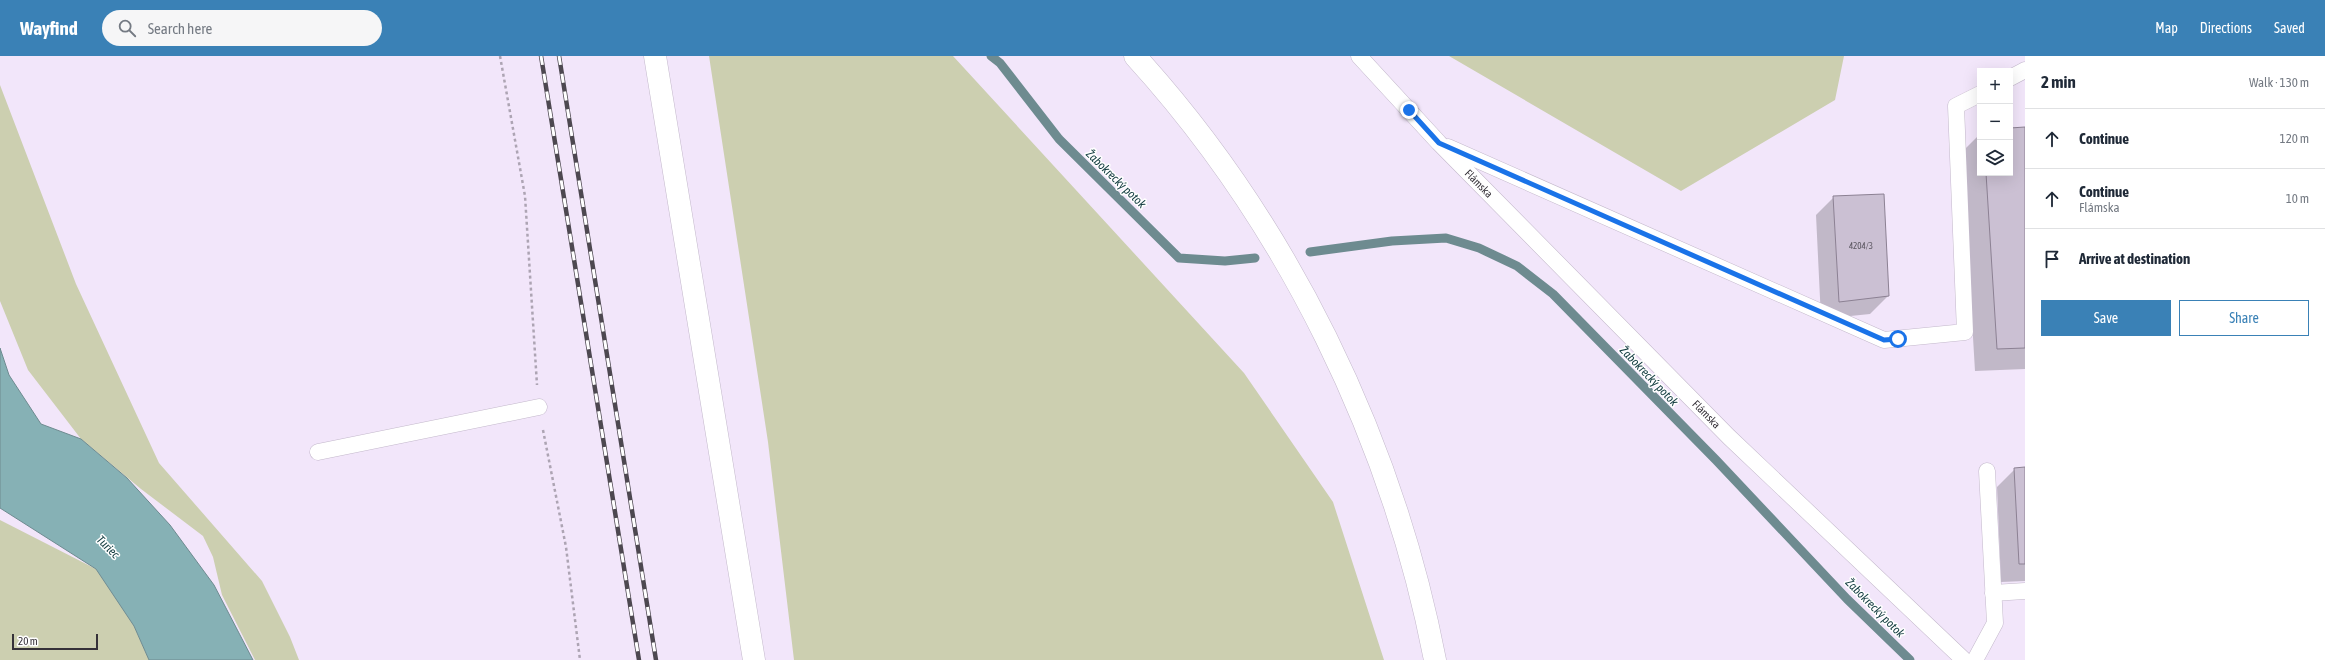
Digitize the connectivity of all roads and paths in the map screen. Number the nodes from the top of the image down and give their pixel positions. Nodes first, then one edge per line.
1 (500, 56) edge
2 (655, 56) edge
3 (1135, 56) edge
4 (1359, 56) edge
5 (2025, 70) edge
6 (2013, 76) edge
7 (1977, 96) edge
8 (1439, 143) junction
9 (539, 407) junction
10 (318, 452) dead end
11 (1986, 471) dead end
12 (2025, 591) edge
13 (1993, 593) junction
14 (580, 660) edge
15 (754, 660) edge
16 (1435, 660) edge
17 (1964, 660) edge
18 (1975, 660) edge

1 - 9 path
2 - 15 main road
3 - 16 main road
4 - 8 lane, Flámska
5 - 6 lane
7 - 8 lane
8 - 17 lane, Flámska
9 - 10 lane
9 - 14 path
11 - 13 lane
12 - 13 lane
13 - 18 lane

